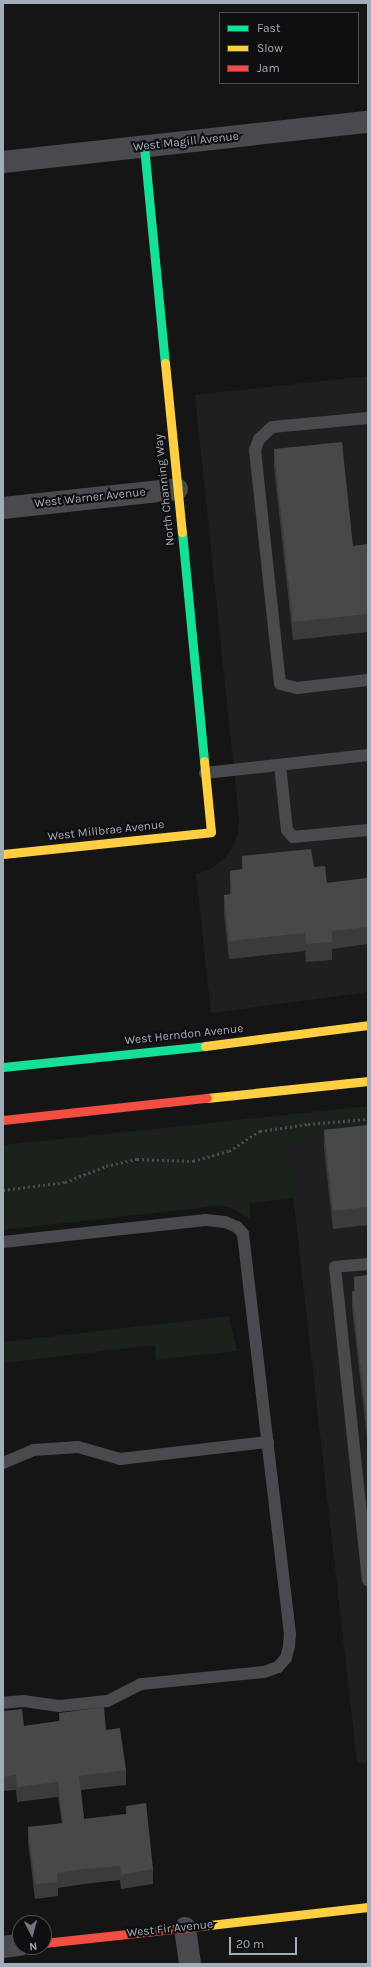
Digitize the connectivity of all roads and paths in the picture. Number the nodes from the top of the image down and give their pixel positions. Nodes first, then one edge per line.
1 (368, 122) edge
2 (144, 146) junction
3 (3, 162) edge
4 (368, 418) edge
5 (177, 489) junction
6 (3, 508) edge
7 (368, 680) edge
8 (368, 755) edge
9 (280, 765) junction
10 (205, 773) junction
11 (368, 830) edge
12 (211, 832) joint
13 (3, 854) edge
14 (368, 1025) edge
15 (3, 1067) edge
16 (368, 1081) edge
17 (368, 1119) edge
18 (3, 1120) edge
19 (3, 1190) edge
20 (3, 1242) edge
21 (368, 1264) edge
22 (268, 1442) junction
23 (3, 1464) edge
24 (368, 1580) edge
25 (3, 1703) edge
26 (368, 1907) edge
27 (185, 1928) junction
28 (52, 1942) edge
29 (190, 1964) edge

1 - 2 street, West Magill Avenue
2 - 3 street, West Magill Avenue
2 - 5 street, North Channing Way
4 - 7 lane
5 - 6 street, West Warner Avenue
5 - 10 street, North Channing Way
8 - 9 lane
9 - 10 lane
9 - 11 lane
10 - 12 street, North Channing Way
12 - 13 street, West Millbrae Avenue
14 - 15 street, West Herndon Avenue
16 - 18 street
17 - 19 path
20 - 22 lane
21 - 24 lane
22 - 23 lane
22 - 25 lane
26 - 27 street, West Fir Avenue
27 - 28 street, West Fir Avenue
27 - 29 street

